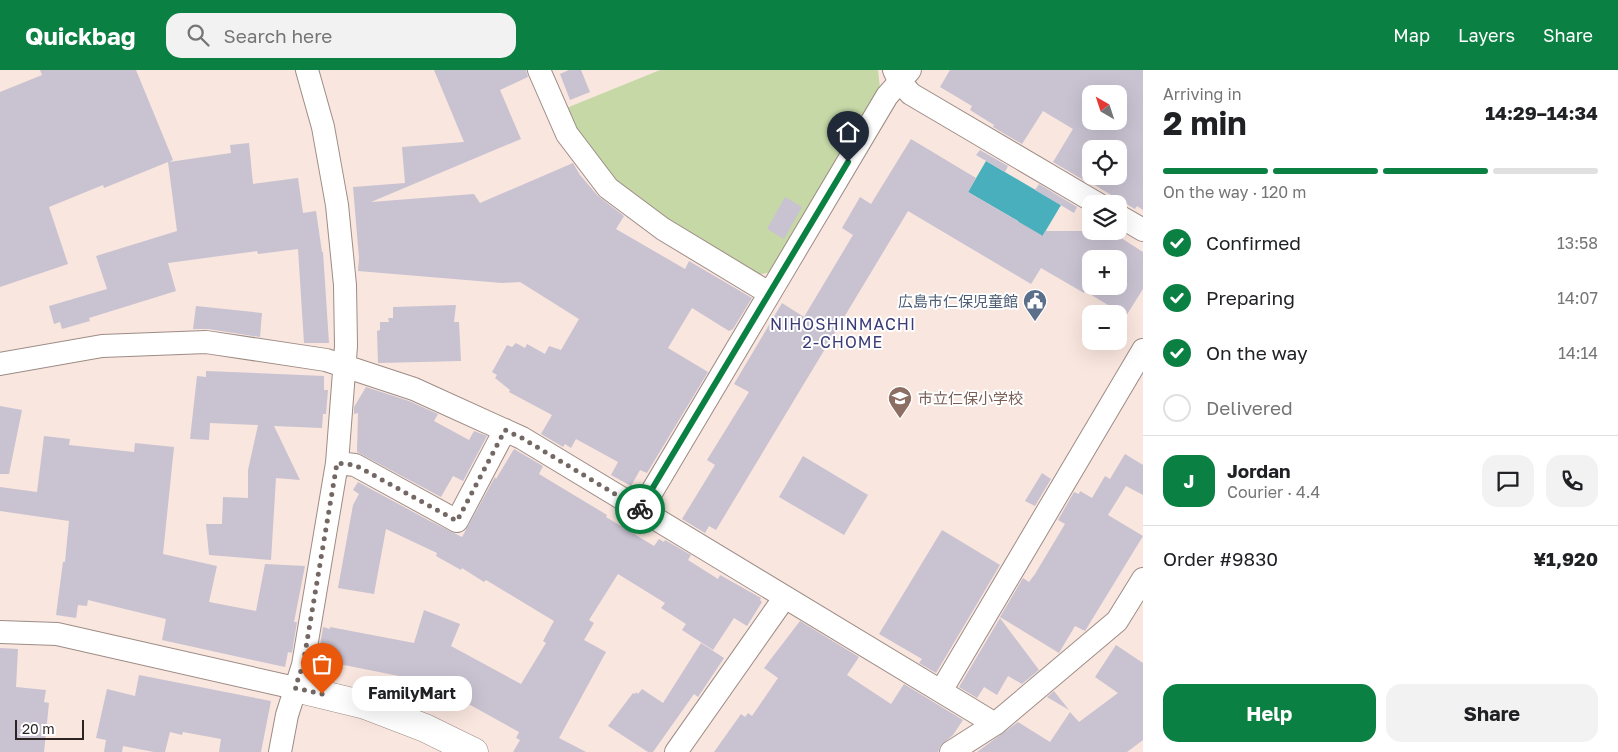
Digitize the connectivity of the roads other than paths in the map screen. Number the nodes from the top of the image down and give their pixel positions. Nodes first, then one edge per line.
1 (307, 70) edge
2 (539, 70) edge
3 (901, 74) edge
4 (1083, 195) edge
5 (1127, 221) edge
6 (1143, 230) edge
7 (769, 294) junction
8 (1143, 350) edge
9 (0, 364) edge
10 (344, 366) junction
11 (505, 430) junction
12 (337, 463) junction
13 (641, 510) junction
14 (1143, 579) edge
15 (785, 597) junction
16 (0, 632) edge
17 (295, 688) junction
18 (941, 691) junction
19 (995, 724) junction
20 (280, 752) edge
21 (474, 752) edge
22 (676, 752) edge
23 (951, 752) edge

1 - 10 street
2 - 7 street
3 - 4 street
3 - 7 street
5 - 6 street
7 - 13 street
8 - 18 street
9 - 10 street
10 - 11 street
10 - 12 street
11 - 12 street
11 - 13 street
12 - 17 street
13 - 15 street
14 - 19 street
15 - 18 street
15 - 22 street
16 - 17 street
17 - 20 street
17 - 21 street
18 - 19 street
19 - 23 street

